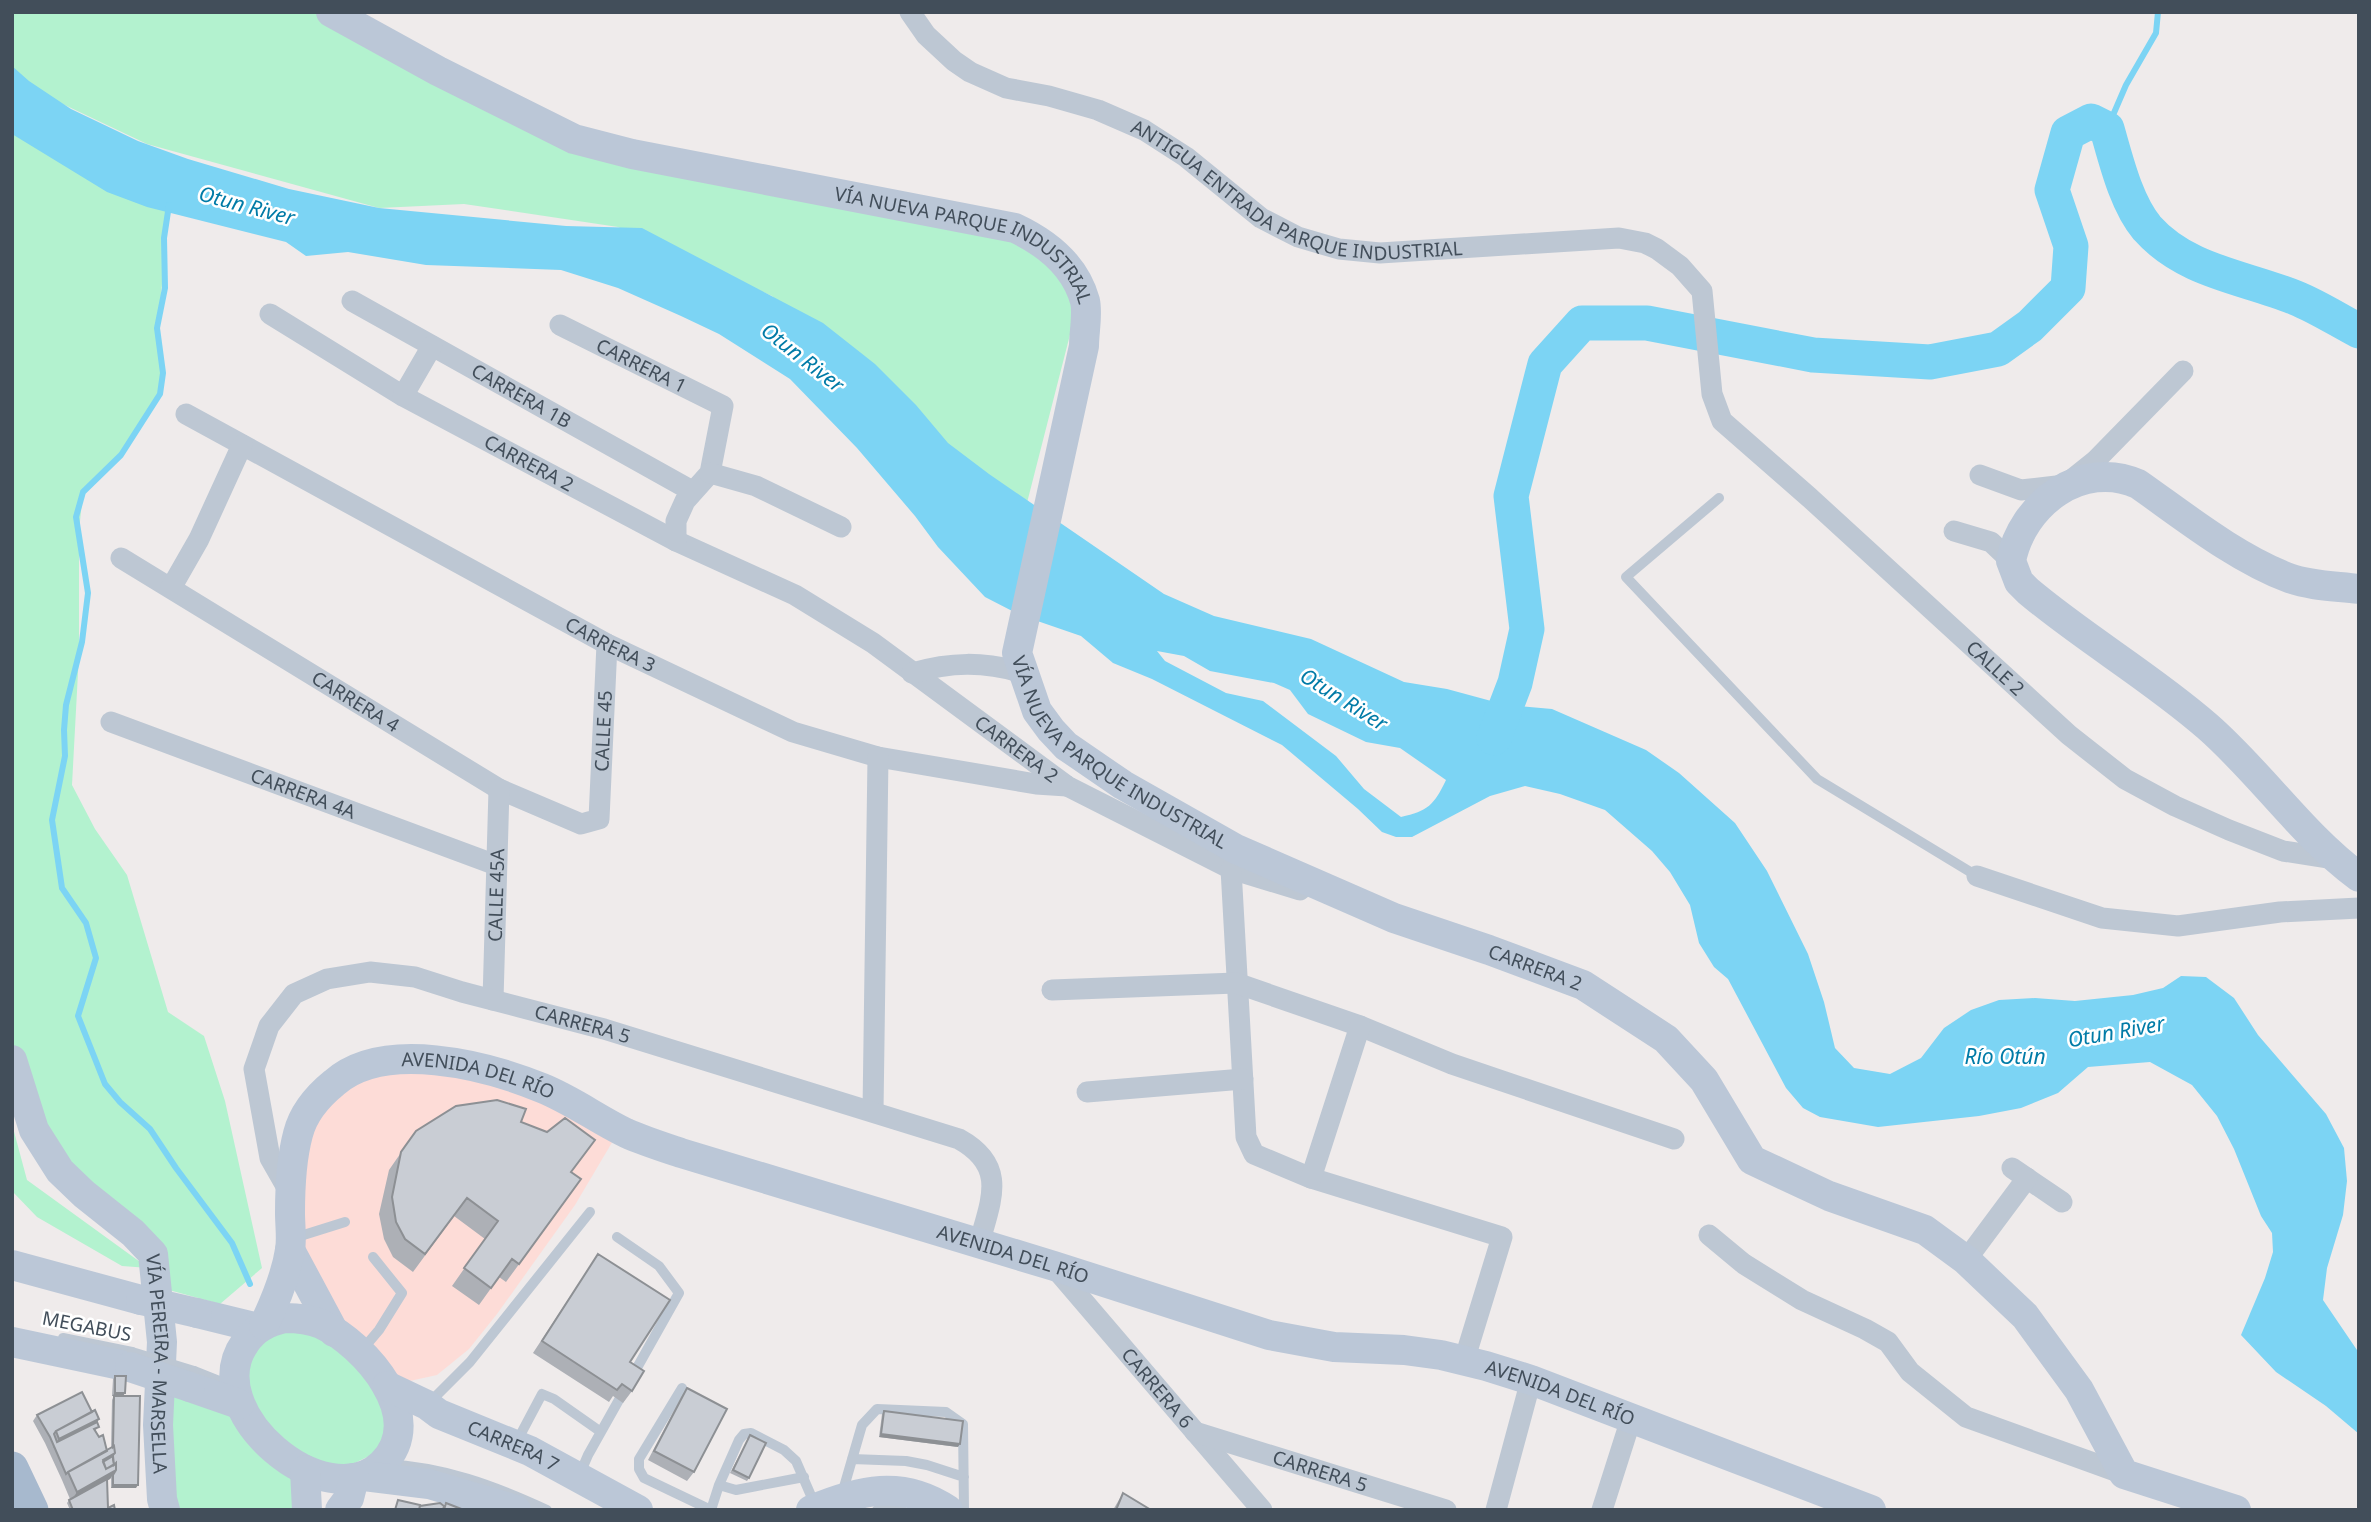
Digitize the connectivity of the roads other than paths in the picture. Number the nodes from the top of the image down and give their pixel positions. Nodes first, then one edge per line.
1 (331, 12) edge
2 (910, 12) edge
3 (1702, 291) joint
4 (352, 301) dead end
5 (270, 314) dead end
6 (560, 325) dead end
7 (432, 346) junction
8 (2182, 371) dead end
9 (403, 396) junction
10 (186, 414) dead end
11 (242, 445) junction
12 (710, 473) junction
13 (1980, 475) dead end
14 (2064, 485) junction
15 (692, 491) junction
16 (1719, 498) dead end
17 (841, 527) dead end
18 (1954, 531) dead end
19 (676, 541) junction
20 (121, 558) dead end
21 (2011, 561) junction
22 (171, 588) junction
23 (2359, 589) edge
24 (607, 644) junction
25 (1020, 663) junction
26 (912, 673) junction
27 (111, 722) dead end
28 (878, 757) junction
29 (1067, 786) junction
30 (499, 789) junction
31 (599, 819) joint
32 (2335, 859) junction
33 (496, 865) junction
34 (1231, 869) junction
35 (1978, 876) joint
36 (2359, 877) edge
37 (2359, 908) edge
38 (1394, 918) junction
39 (1236, 983) junction
40 (1052, 990) dead end
41 (493, 1000) junction
42 (1360, 1026) junction
43 (12, 1060) edge
44 (1243, 1079) junction
45 (1087, 1092) dead end
46 (873, 1111) junction
47 (1674, 1139) dead end
48 (1311, 1178) junction
49 (290, 1193) junction
50 (2062, 1202) dead end
51 (590, 1212) dead end
52 (345, 1222) dead end
53 (1709, 1235) dead end
54 (617, 1237) dead end
55 (979, 1244) junction
56 (290, 1245) junction
57 (373, 1257) dead end
58 (1966, 1260) junction
59 (12, 1265) edge
60 (1054, 1266) junction
61 (251, 1332) junction
62 (334, 1332) junction
63 (50, 1336) dead end
64 (12, 1342) edge
65 (360, 1353) junction
66 (131, 1359) junction
67 (1464, 1361) junction
68 (1531, 1380) junction
69 (682, 1388) dead end
70 (237, 1396) junction
71 (409, 1406) junction
72 (1631, 1419) junction
73 (453, 1432) dead end
74 (601, 1432) junction
75 (1195, 1432) junction
76 (514, 1446) junction
77 (852, 1459) junction
78 (12, 1468) edge
79 (305, 1470) junction
80 (367, 1473) junction
81 (2124, 1474) junction
82 (579, 1476) junction
83 (804, 1477) junction
84 (964, 1477) junction
85 (719, 1485) junction
86 (823, 1505) edge
87 (32, 1510) edge
88 (165, 1510) edge
89 (307, 1510) edge
90 (340, 1510) edge
91 (516, 1510) edge
92 (547, 1510) edge
93 (638, 1510) edge
94 (711, 1510) edge
95 (877, 1510) edge
96 (901, 1510) edge
97 (948, 1510) edge
98 (964, 1510) edge
99 (1262, 1510) edge
100 (1446, 1510) edge
101 (1496, 1510) edge
102 (1602, 1510) edge
103 (1871, 1510) edge
104 (2236, 1510) edge

1 - 25 main road, VÍA NUEVA PARQUE INDUSTRIAL
2 - 3 street, ANTIGUA ENTRADA PARQUE INDUSTRIAL
3 - 32 street, CALLE 2
4 - 7 street, CARRERA 1B
5 - 9 street, CARRERA 2
6 - 12 street, CARRERA 1
7 - 9 street
7 - 15 street, CARRERA 1B
8 - 14 street
9 - 19 street, CARRERA 2
10 - 11 street, CARRERA 3
11 - 22 street
11 - 24 street, CARRERA 3
12 - 15 street
12 - 17 street
13 - 14 street
14 - 21 main road
14 - 23 main road
15 - 19 street
16 - 35 lane
18 - 21 street
19 - 26 street, CARRERA 2
20 - 22 street, CARRERA 4
21 - 32 main road
22 - 30 street, CARRERA 4
24 - 28 street, CARRERA 3
24 - 31 street, CALLE 45
25 - 26 street
25 - 38 main road, VÍA NUEVA PARQUE INDUSTRIAL
26 - 29 street, CARRERA 2
27 - 33 street, CARRERA 4A
28 - 29 street, CARRERA 3
28 - 46 street
29 - 34 street, CARRERA 2
30 - 31 street, CARRERA 4
30 - 33 street, CALLE 45A
32 - 36 main road
33 - 41 street, CALLE 45A
34 - 38 street, CARRERA 2
34 - 39 street
35 - 37 street
38 - 58 main road, CARRERA 2
39 - 40 street
39 - 42 street
39 - 44 street
41 - 46 street, CARRERA 5
41 - 49 street, CARRERA 5
42 - 47 street
42 - 48 street
43 - 88 main road, VÍA PEREIRA - MARSELLA
44 - 45 street
44 - 48 street
46 - 55 street, CARRERA 5
48 - 67 street
49 - 55 main road, AVENIDA DEL RÍO
49 - 56 main road, AVENIDA DEL RÍO
50 - 58 street
51 - 71 lane
52 - 56 lane
53 - 81 street
54 - 74 lane
55 - 60 main road, AVENIDA DEL RÍO
56 - 61 main road, AVENIDA DEL RÍO
56 - 62 main road, AVENIDA DEL RÍO
57 - 65 lane
58 - 81 main road
59 - 61 main road, bridge
60 - 67 main road, AVENIDA DEL RÍO
60 - 75 street, CARRERA 6
61 - 62 main road
61 - 70 main road
62 - 65 main road
63 - 66 lane, MEGABUS
64 - 66 main road
65 - 71 main road
66 - 70 main road, bridge
67 - 68 main road, AVENIDA DEL RÍO
68 - 72 main road, AVENIDA DEL RÍO
68 - 101 street
69 - 94 lane
70 - 79 main road
71 - 73 lane
71 - 76 main road, CARRERA 7
71 - 80 main road
72 - 102 street
72 - 103 main road, AVENIDA DEL RÍO
74 - 76 lane
74 - 82 lane
75 - 99 street, CARRERA 6
75 - 100 street, CARRERA 5
76 - 82 main road, CARRERA 7
77 - 84 lane
77 - 84 lane
77 - 86 lane
78 - 87 main road
79 - 80 main road
79 - 89 main road
80 - 90 main road
80 - 91 main road
80 - 92 lane
81 - 104 main road
82 - 93 main road, CARRERA 7
83 - 85 lane
83 - 85 lane
83 - 86 lane
84 - 98 lane
85 - 94 lane
86 - 97 main road
95 - 96 lane

